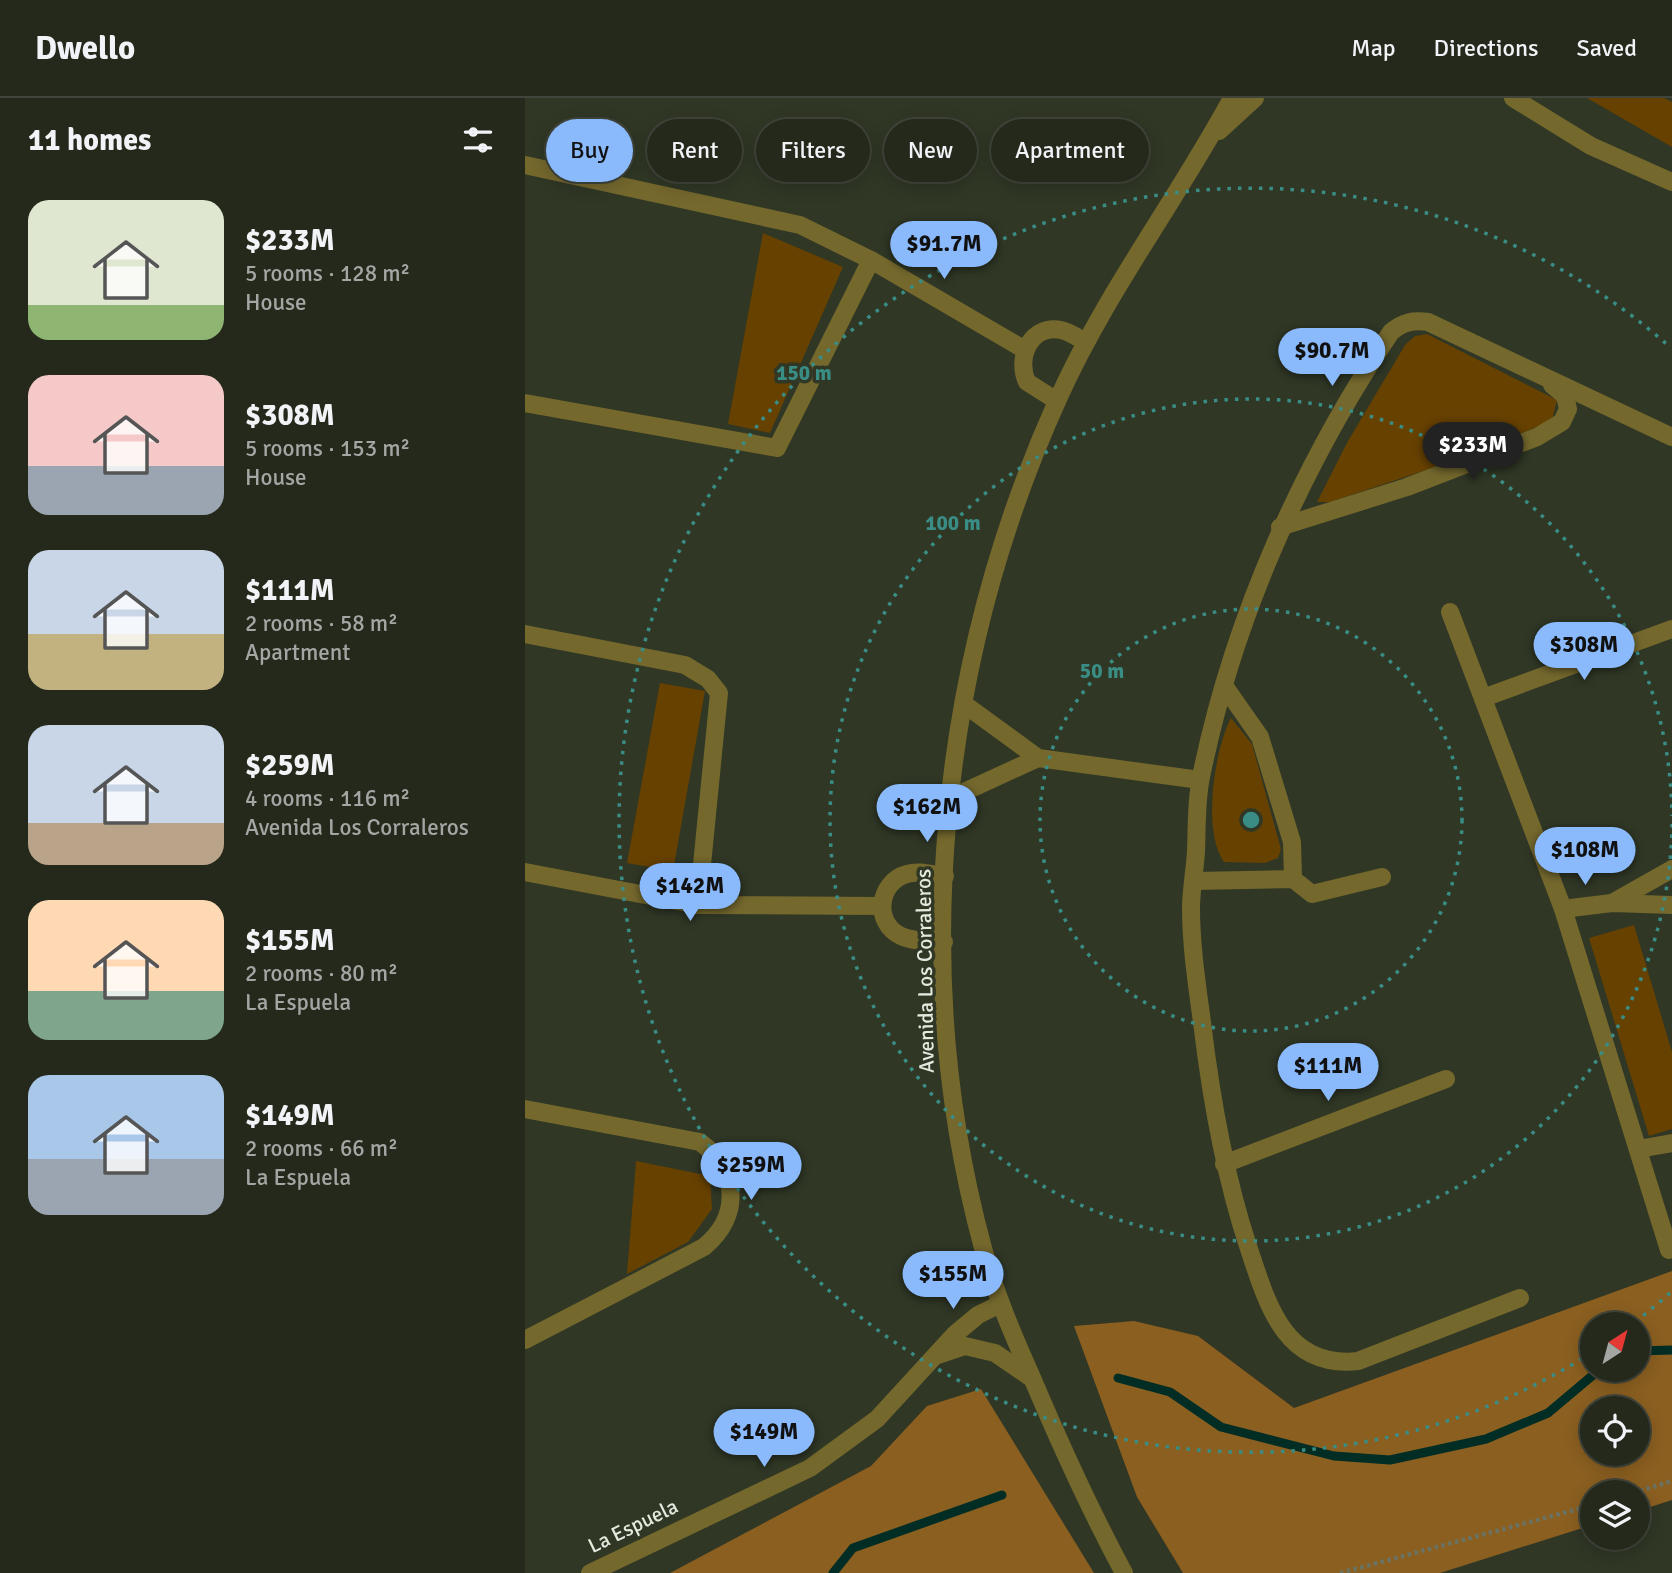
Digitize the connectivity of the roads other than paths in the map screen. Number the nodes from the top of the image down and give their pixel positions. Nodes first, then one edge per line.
1 (1232, 98) edge
2 (1255, 98) edge
3 (1513, 98) edge
4 (1209, 140) junction
5 (525, 165) edge
6 (1672, 182) edge
7 (871, 260) junction
8 (1086, 342) junction
9 (1025, 350) junction
10 (1546, 380) junction
11 (1057, 401) junction
12 (525, 403) edge
13 (1672, 437) edge
14 (1280, 527) junction
15 (1450, 612) dead end
16 (1672, 629) edge
17 (525, 634) edge
18 (1225, 687) junction
19 (1483, 698) junction
20 (964, 704) junction
21 (1038, 758) junction
22 (1200, 780) junction
23 (951, 798) junction
24 (1672, 869) edge
25 (525, 872) edge
26 (945, 876) junction
27 (1382, 877) dead end
28 (1293, 879) junction
29 (1194, 881) junction
30 (1612, 903) junction
31 (698, 905) junction
32 (1672, 905) edge
33 (883, 906) junction
34 (1563, 909) junction
35 (944, 942) junction
36 (1446, 1079) dead end
37 (525, 1109) edge
38 (1672, 1143) edge
39 (1638, 1149) junction
40 (1224, 1164) junction
41 (1669, 1250) dead end
42 (1520, 1298) dead end
43 (1000, 1304) junction
44 (525, 1340) edge
45 (935, 1356) junction
46 (1032, 1379) junction
47 (590, 1573) edge
48 (1124, 1573) edge

1 - 4 street, Avenida Los Corraleros
2 - 4 street, Avenida Los Corraleros
3 - 6 street
4 - 8 street, Avenida Los Corraleros
5 - 7 street
7 - 9 street
7 - 12 street
8 - 9 street
8 - 11 street, Avenida Los Corraleros
9 - 11 street
10 - 13 street
10 - 14 street
10 - 14 street
11 - 20 street, Avenida Los Corraleros
14 - 18 street
15 - 19 street
16 - 19 street
17 - 31 street
18 - 22 street
18 - 28 street
19 - 34 street
20 - 21 street
20 - 23 street, Avenida Los Corraleros
21 - 22 street
21 - 23 street
22 - 29 street
23 - 26 street, Avenida Los Corraleros
24 - 30 street
25 - 31 street
26 - 33 street
26 - 35 street, Avenida Los Corraleros
27 - 28 street
28 - 29 street
29 - 40 street
30 - 32 street
30 - 34 street
31 - 33 street
33 - 35 street
34 - 39 street
35 - 43 street, Avenida Los Corraleros
36 - 40 street
37 - 44 street
38 - 39 street
39 - 41 street
40 - 42 street
43 - 45 street, La Espuela
43 - 46 street, Avenida Los Corraleros
45 - 46 street
45 - 47 street, La Espuela
46 - 48 street, Avenida Los Corraleros

